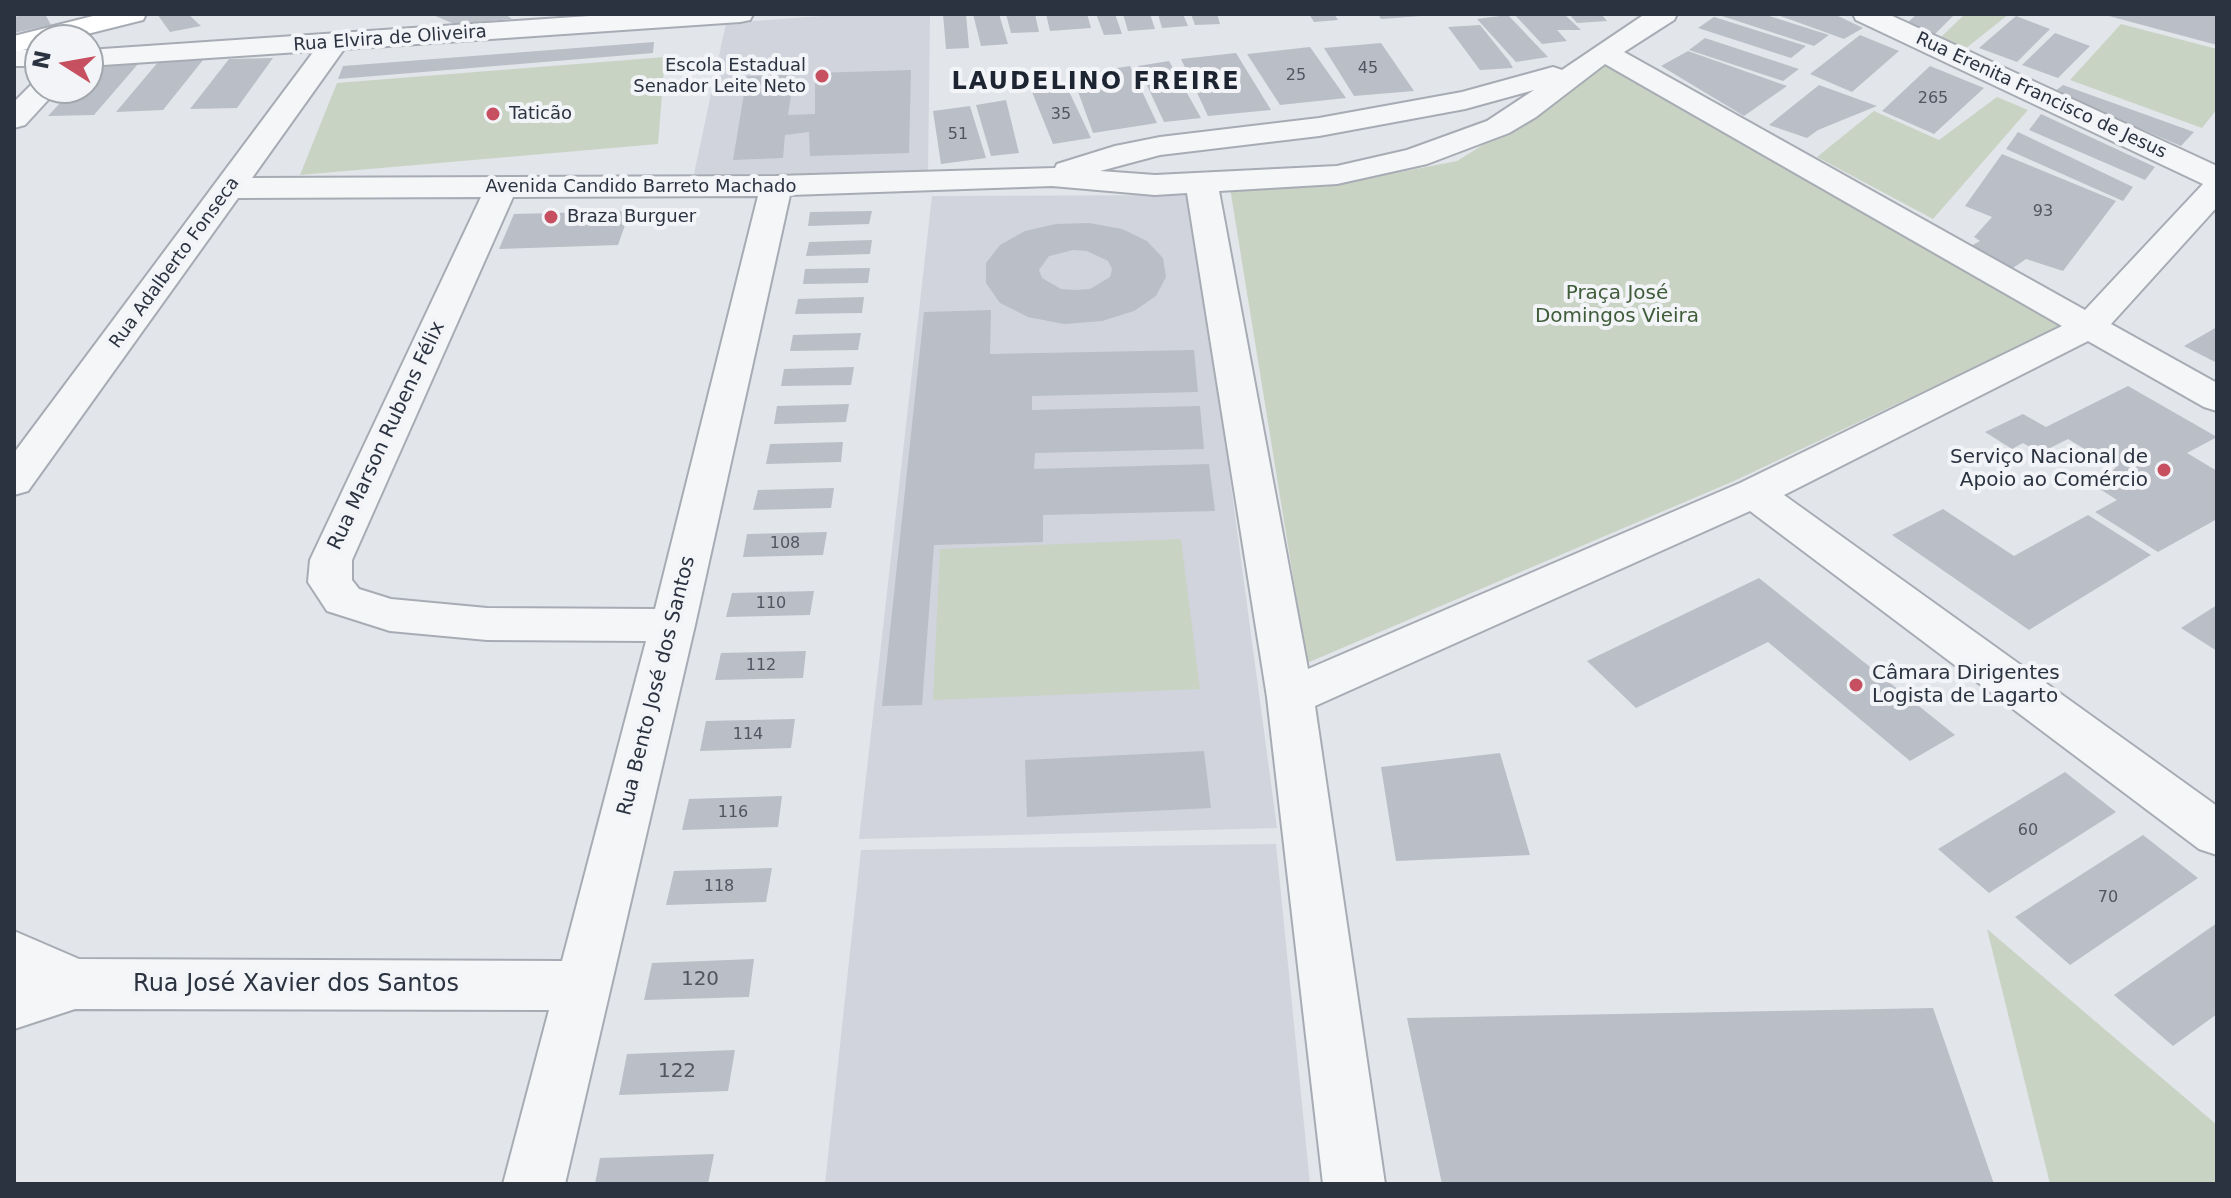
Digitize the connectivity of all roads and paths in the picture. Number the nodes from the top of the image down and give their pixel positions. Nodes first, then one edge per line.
1 (740, 14) edge
2 (1664, 14) edge
3 (1866, 14) edge
4 (120, 18) edge
5 (535, 21) edge
6 (334, 43) junction
7 (14, 44) edge
8 (104, 57) edge
9 (1597, 57) junction
10 (29, 104) edge
11 (14, 119) edge
12 (1114, 170) junction
13 (2217, 178) edge
14 (1202, 184) junction
15 (776, 186) junction
16 (230, 188) junction
17 (501, 188) junction
18 (2217, 188) edge
19 (2089, 327) junction
20 (2217, 399) edge
21 (14, 482) edge
22 (1754, 493) junction
23 (673, 625) junction
24 (1290, 697) junction
25 (2217, 834) edge
26 (14, 955) edge
27 (75, 984) junction
28 (584, 986) junction
29 (14, 1004) edge
30 (534, 1184) edge
31 (1354, 1184) edge

1 - 5 street, Rua Elvira de Oliveira
2 - 9 street
3 - 13 street, Rua Erenita Francisco de Jesus
4 - 7 main road
5 - 6 street, Rua Elvira de Oliveira
6 - 8 street, Rua Elvira de Oliveira
6 - 16 street, Rua Adalberto Fonseca
9 - 12 street
9 - 14 street
9 - 19 street
10 - 11 street
12 - 14 street
12 - 15 street, Avenida Candido Barreto Machado
14 - 24 street
15 - 17 street, Avenida Candido Barreto Machado
15 - 23 street, Rua Bento José dos Santos
16 - 17 street, Avenida Candido Barreto Machado
16 - 21 street, Rua Adalberto Fonseca
17 - 23 street, Rua Marson Rubens Félix
18 - 19 street
19 - 20 street
19 - 22 street
22 - 24 street
22 - 25 street
23 - 28 street, Rua Bento José dos Santos
24 - 31 street
26 - 27 street, Rua José Xavier dos Santos
27 - 28 street, Rua José Xavier dos Santos
27 - 29 street
28 - 30 street, Rua Bento José dos Santos

